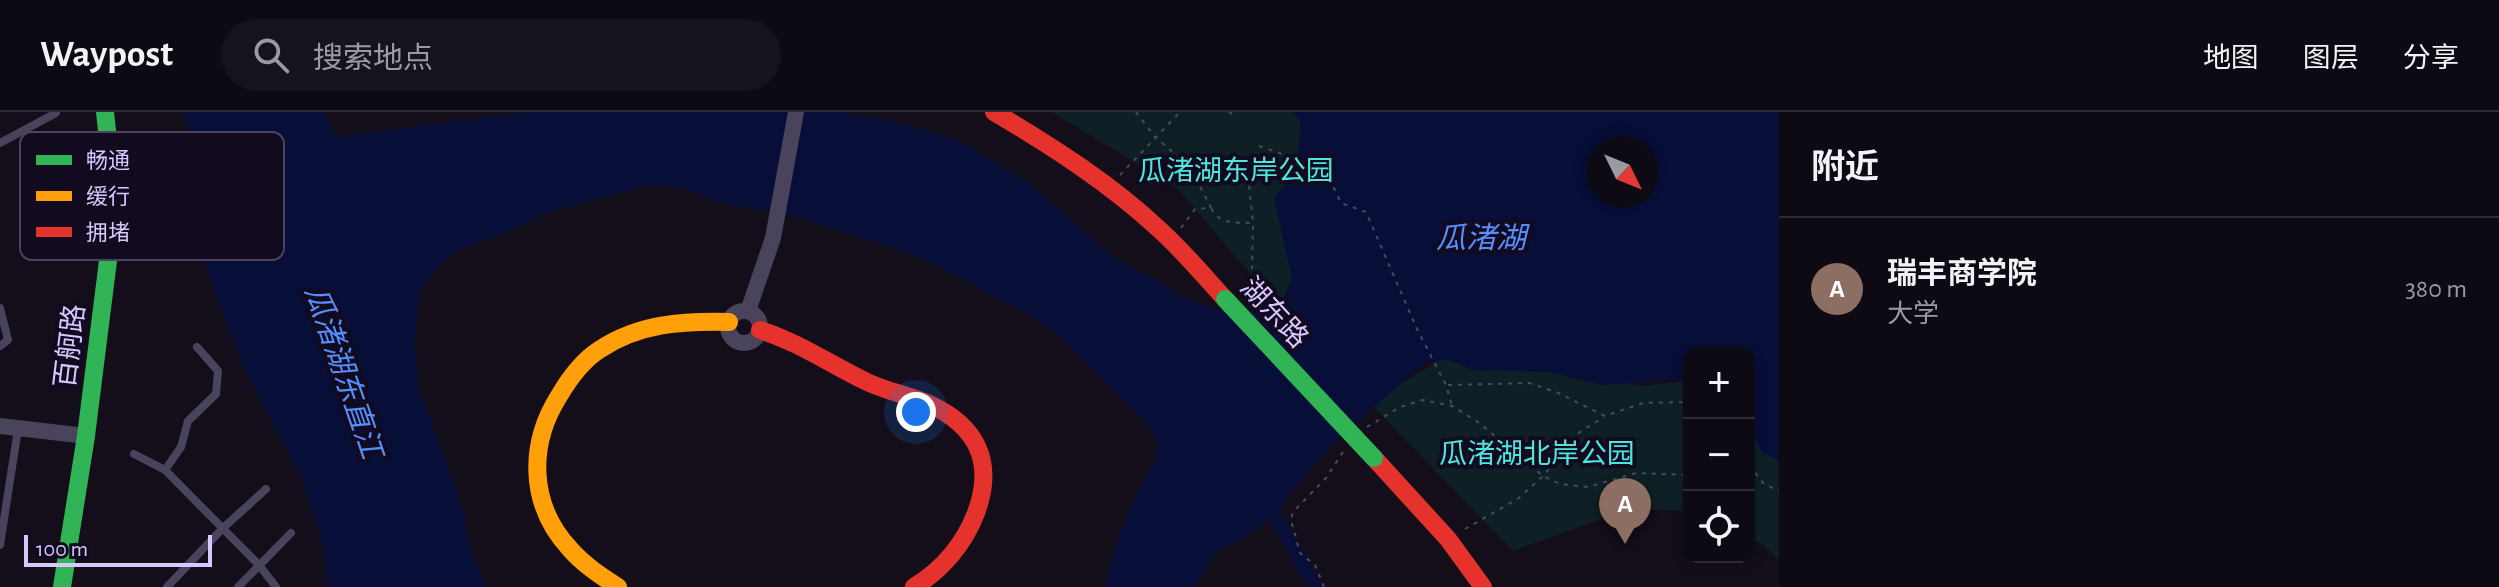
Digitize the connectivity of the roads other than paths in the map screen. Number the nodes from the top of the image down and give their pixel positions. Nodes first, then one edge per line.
1 (105, 112) edge
2 (796, 112) edge
3 (994, 112) edge
4 (56, 113) edge
5 (20, 132) edge
6 (21, 132) edge
7 (107, 132) edge
8 (0, 143) edge
9 (108, 260) edge
10 (0, 308) edge
11 (748, 311) junction
12 (729, 322) junction
13 (760, 330) junction
14 (0, 346) edge
15 (197, 347) dead end
16 (0, 426) edge
17 (18, 428) junction
18 (86, 436) junction
19 (134, 454) dead end
20 (165, 470) junction
21 (9, 488) junction
22 (266, 489) dead end
23 (0, 493) edge
24 (222, 529) junction
25 (291, 533) dead end
26 (0, 545) edge
27 (259, 565) junction
28 (62, 587) edge
29 (167, 587) edge
30 (238, 587) edge
31 (276, 587) edge
32 (618, 587) edge
33 (914, 587) edge
34 (1483, 587) edge

1 - 7 street, 百舸路
2 - 11 street
3 - 34 street, 湖东路, bridge
4 - 6 lane
5 - 8 lane
9 - 18 street, 百舸路
10 - 14 lane
11 - 12 street
11 - 13 street
12 - 13 street
12 - 32 street
13 - 33 street
15 - 20 lane
16 - 17 street
17 - 18 street
17 - 21 lane
18 - 28 street, 百舸路
19 - 20 lane
20 - 24 lane
21 - 23 lane
21 - 26 lane
22 - 24 lane
24 - 27 lane
24 - 29 lane
25 - 27 lane
27 - 30 lane
27 - 31 lane

